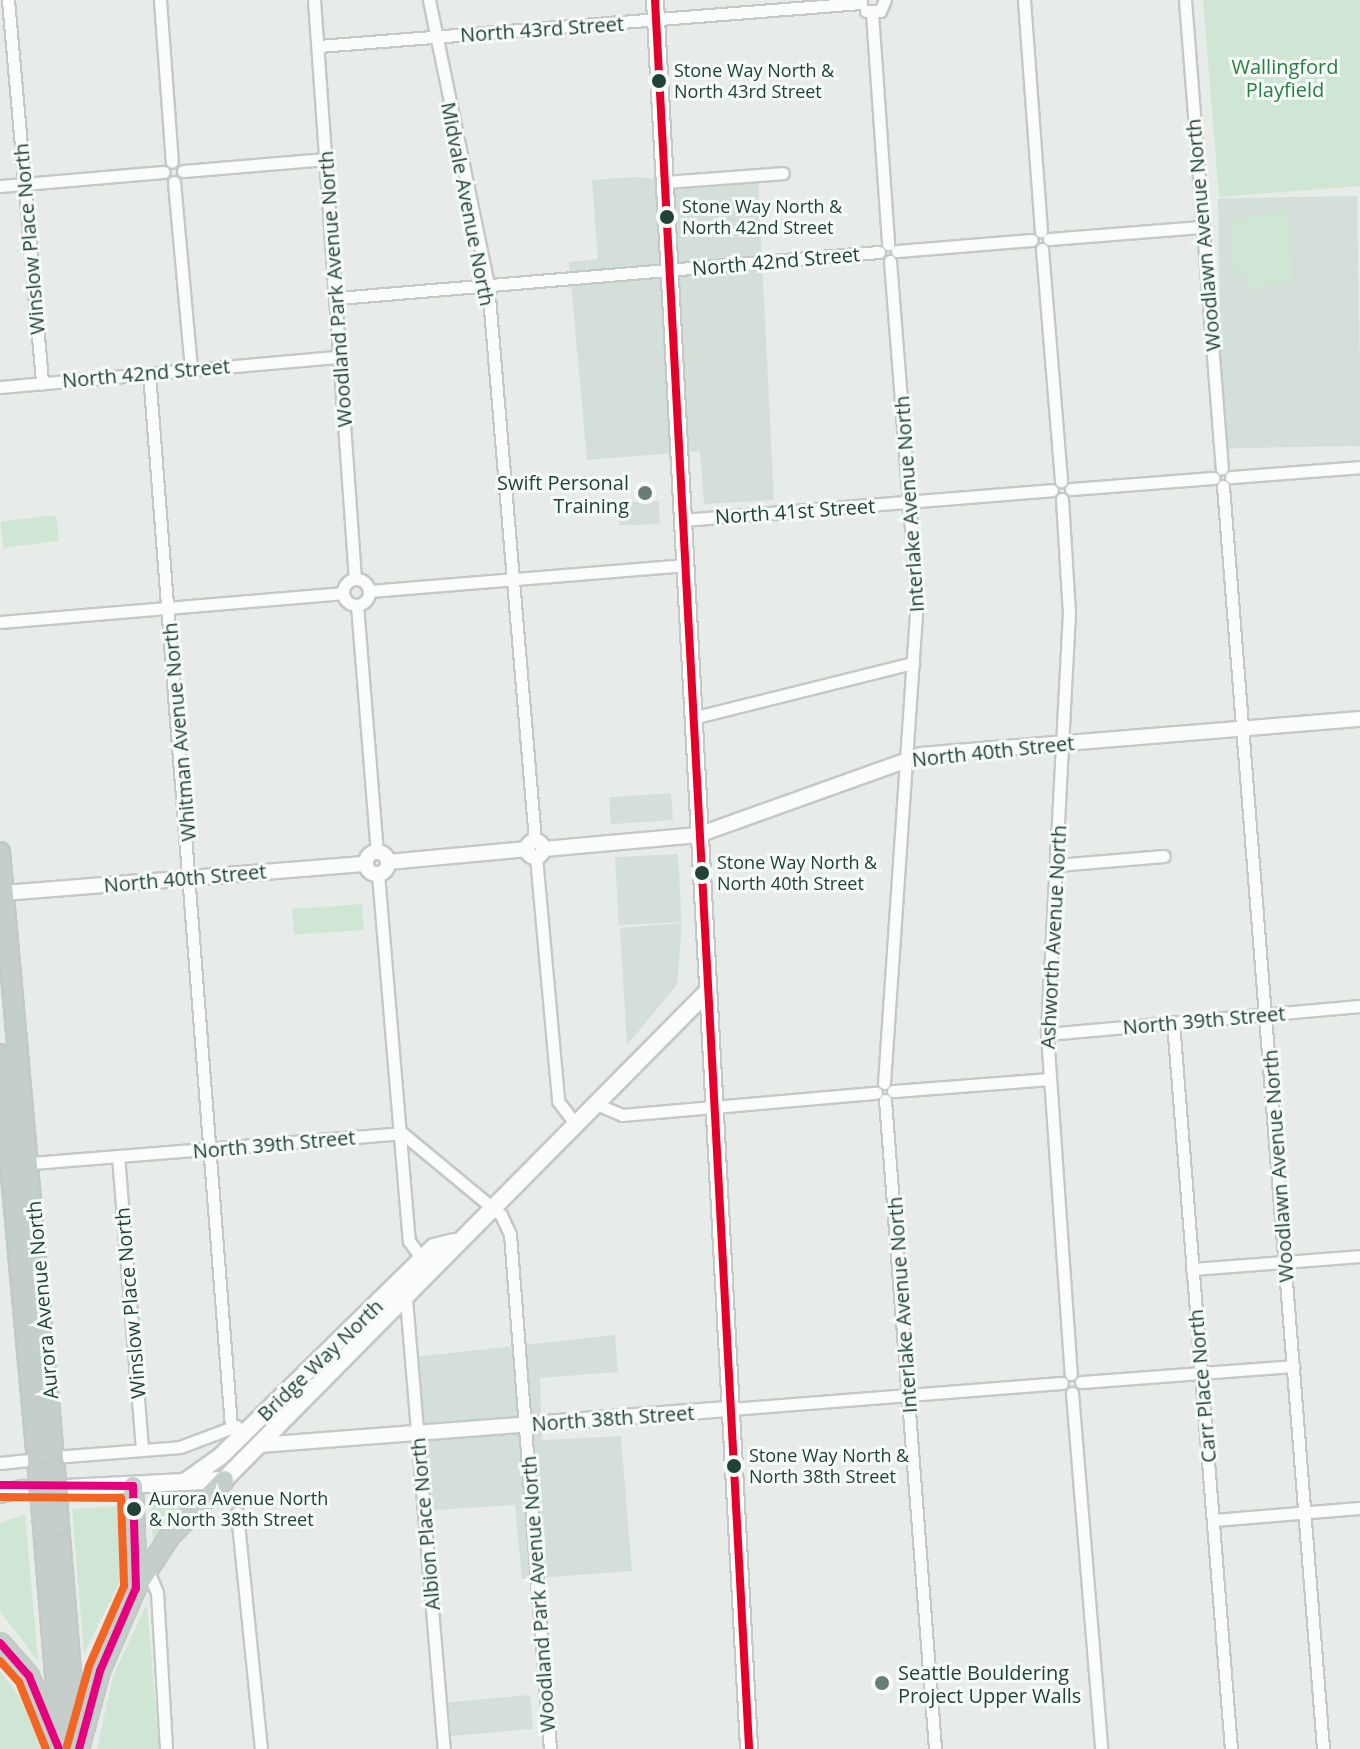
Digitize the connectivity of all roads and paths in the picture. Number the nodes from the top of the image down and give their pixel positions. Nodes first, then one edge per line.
1 (8, 0) edge
2 (160, 0) edge
3 (314, 0) edge
4 (429, 0) edge
5 (655, 0) edge
6 (885, 0) edge
7 (892, 0) edge
8 (1024, 0) edge
9 (1185, 0) edge
10 (861, 1) edge
11 (872, 13) junction
12 (656, 20) junction
13 (433, 37) junction
14 (319, 46) junction
15 (327, 159) junction
16 (172, 162) junction
17 (183, 171) junction
18 (163, 172) junction
19 (783, 173) dead end
20 (174, 182) junction
21 (664, 182) junction
22 (23, 184) junction
23 (0, 186) edge
24 (1202, 227) junction
25 (1041, 240) junction
26 (889, 252) junction
27 (668, 269) junction
28 (488, 285) junction
29 (338, 298) junction
30 (339, 357) junction
31 (191, 369) junction
32 (149, 373) junction
33 (42, 383) junction
34 (0, 387) edge
35 (1360, 467) edge
36 (1222, 478) junction
37 (1061, 481) junction
38 (1071, 489) junction
39 (1052, 490) junction
40 (1062, 499) junction
41 (911, 502) junction
42 (682, 520) junction
43 (684, 565) junction
44 (513, 578) junction
45 (355, 579) junction
46 (369, 591) junction
47 (342, 593) junction
48 (357, 605) junction
49 (169, 608) junction
50 (0, 622) edge
51 (913, 663) junction
52 (692, 718) junction
53 (1360, 719) edge
54 (1243, 728) junction
55 (1062, 743) junction
56 (909, 758) junction
57 (698, 835) junction
58 (535, 849) junction
59 (0, 852) edge
60 (1164, 856) dead end
61 (382, 857) junction
62 (366, 864) junction
63 (1057, 865) junction
64 (378, 874) junction
65 (191, 877) junction
66 (3, 893) junction
67 (707, 992) junction
68 (1360, 1006) edge
69 (1266, 1014) junction
70 (1173, 1022) junction
71 (1047, 1034) junction
72 (0, 1054) edge
73 (1048, 1079) junction
74 (885, 1092) junction
75 (594, 1103) junction
76 (714, 1104) junction
77 (574, 1122) junction
78 (402, 1133) junction
79 (210, 1149) junction
80 (118, 1156) junction
81 (31, 1163) junction
82 (5, 1164) edge
83 (490, 1206) junction
84 (454, 1242) junction
85 (1360, 1256) edge
86 (422, 1259) junction
87 (1285, 1262) junction
88 (1192, 1269) junction
89 (406, 1299) junction
90 (1293, 1366) junction
91 (1202, 1373) junction
92 (1072, 1380) junction
93 (908, 1395) junction
94 (730, 1409) junction
95 (525, 1424) junction
96 (253, 1425) junction
97 (231, 1427) junction
98 (417, 1433) junction
99 (260, 1445) junction
100 (142, 1450) junction
101 (0, 1463) edge
102 (46, 1464) junction
103 (224, 1480) junction
104 (186, 1481) junction
105 (0, 1485) edge
106 (133, 1486) junction
107 (66, 1488) dead end
108 (0, 1494) edge
109 (1360, 1508) edge
110 (1305, 1512) junction
111 (237, 1513) dead end
112 (1214, 1520) junction
113 (51, 1525) junction
114 (147, 1569) junction
115 (136, 1588) junction
116 (0, 1643) edge
117 (60, 1749) edge
118 (78, 1749) edge
119 (166, 1749) edge
120 (261, 1749) edge
121 (444, 1749) edge
122 (550, 1749) edge
123 (749, 1749) edge
124 (935, 1749) edge
125 (1101, 1749) edge
126 (1231, 1749) edge
127 (1323, 1749) edge

1 - 22 street, Winslow Place North
2 - 16 street
3 - 14 street, Woodland Park Avenue North
4 - 13 street, Midvale Avenue North
5 - 12 main road
6 - 7 street
6 - 11 street
8 - 25 street
9 - 24 street, Woodlawn Avenue North
10 - 11 street
10 - 12 street, North 43rd Street
11 - 26 street, Interlake Avenue North
12 - 13 street, North 43rd Street
12 - 21 main road
13 - 14 street, North 43rd Street
13 - 28 street, Midvale Avenue North
14 - 15 street, Woodland Park Avenue North
15 - 17 street
15 - 29 street, Woodland Park Avenue North
16 - 17 street
16 - 18 street
17 - 20 street
18 - 20 street
18 - 22 street
19 - 21 street
20 - 31 street
21 - 27 main road
22 - 23 street
22 - 33 street, Winslow Place North
24 - 25 street, North 42nd Street
24 - 36 street, Woodlawn Avenue North
25 - 26 street, North 42nd Street
25 - 37 street
26 - 27 street, North 42nd Street
26 - 41 street, Interlake Avenue North
27 - 28 street, North 42nd Street
27 - 42 main road
28 - 29 street, North 42nd Street
28 - 44 street, Midvale Avenue North
29 - 30 street, Woodland Park Avenue North
30 - 31 street, North 42nd Street
30 - 45 street, Woodland Park Avenue North
31 - 32 street, North 42nd Street
32 - 33 street, North 42nd Street
32 - 49 street, Whitman Avenue North
33 - 34 street, North 42nd Street
35 - 36 street
36 - 38 street
36 - 54 street, Woodlawn Avenue North
37 - 38 street
37 - 39 street
38 - 40 street
39 - 40 street
39 - 41 street, North 41st Street
40 - 55 street, Ashworth Avenue North
41 - 42 street, North 41st Street
41 - 51 street, Interlake Avenue North
42 - 43 main road
43 - 44 street
43 - 52 main road
44 - 46 street
44 - 58 street, Midvale Avenue North
45 - 46 street
45 - 47 street
46 - 48 street
47 - 48 street
47 - 49 street
48 - 61 street
49 - 50 street
49 - 65 street, Whitman Avenue North
51 - 52 street
51 - 56 street, Interlake Avenue North
52 - 57 main road
53 - 54 street, North 40th Street
54 - 55 street, North 40th Street
54 - 69 street, Woodlawn Avenue North
55 - 56 street, North 40th Street
55 - 63 street, Ashworth Avenue North
56 - 57 street, North 40th Street
56 - 74 street, Interlake Avenue North
57 - 58 street, North 40th Street
57 - 67 main road
58 - 61 street, North 40th Street
58 - 77 street, Midvale Avenue North
59 - 66 highway, Aurora Avenue North
60 - 63 street
61 - 62 street
61 - 64 street
62 - 64 street
62 - 65 street, North 40th Street
63 - 71 street, Ashworth Avenue North
64 - 78 street
65 - 66 street, North 40th Street
65 - 79 street, Whitman Avenue North
66 - 81 highway, Aurora Avenue North
67 - 75 main road, Bridge Way North
67 - 76 main road
68 - 69 street, North 39th Street
69 - 70 street, North 39th Street
69 - 87 street, Woodlawn Avenue North
70 - 71 street, North 39th Street
70 - 88 street, Carr Place North
71 - 73 street, Ashworth Avenue North
72 - 82 highway, Aurora Avenue North
73 - 74 street
73 - 92 street, Ashworth Avenue North
74 - 76 street
74 - 93 street, Interlake Avenue North
75 - 76 street
75 - 77 main road, Bridge Way North
76 - 94 main road
77 - 83 main road, Bridge Way North
78 - 79 street, North 39th Street
78 - 83 street
78 - 86 street
79 - 80 street, North 39th Street
79 - 97 street, Whitman Avenue North
80 - 81 street, North 39th Street
80 - 100 street, Winslow Place North
81 - 102 highway, Aurora Avenue North
82 - 102 highway, Aurora Avenue North
83 - 84 main road, Bridge Way North
83 - 95 street, Woodland Park Avenue North
84 - 86 main road, Bridge Way North
84 - 89 main road, Bridge Way North
85 - 87 street
86 - 96 main road, Bridge Way North
87 - 88 street
87 - 90 street, Woodlawn Avenue North
88 - 91 street, Carr Place North
89 - 98 street, Albion Place North
89 - 99 main road, Bridge Way North
90 - 91 street, North 38th Street
90 - 110 street, Woodlawn Avenue North
91 - 92 street, North 38th Street
91 - 112 street, Carr Place North
92 - 93 street, North 38th Street
92 - 125 street
93 - 94 street, North 38th Street
93 - 124 street, Interlake Avenue North
94 - 95 street, North 38th Street
94 - 123 main road
95 - 98 street, North 38th Street
95 - 122 street, Woodland Park Avenue North
96 - 97 street
96 - 104 main road, Bridge Way North
97 - 100 street
98 - 99 street, North 38th Street
98 - 121 street, Albion Place North
99 - 103 main road, Bridge Way North
100 - 102 street
101 - 102 street
102 - 113 highway, Aurora Avenue North, bridge
103 - 104 main road
103 - 114 highway
104 - 106 main road
105 - 108 main road
106 - 107 main road
106 - 115 highway
109 - 110 street
110 - 112 street
110 - 127 street, Woodlawn Avenue North
111 - 120 street
112 - 126 street, Carr Place North
113 - 117 highway, Aurora Avenue North
113 - 118 highway, Aurora Avenue North
114 - 115 highway
114 - 119 street
115 - 118 highway
116 - 117 highway

